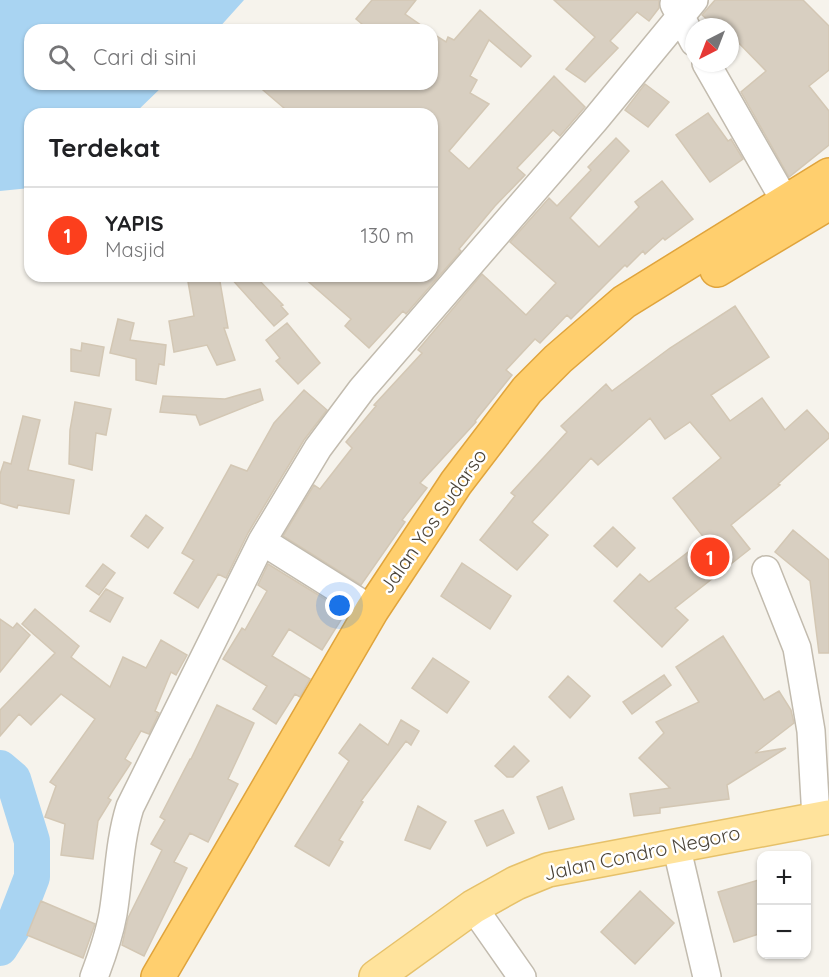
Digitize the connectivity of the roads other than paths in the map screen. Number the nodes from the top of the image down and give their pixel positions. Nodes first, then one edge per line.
1 (682, 6) edge
2 (711, 72) edge
3 (829, 175) edge
4 (785, 201) junction
5 (829, 203) edge
6 (262, 541) junction
7 (766, 570) dead end
8 (372, 610) junction
9 (288, 773) junction
10 (823, 818) edge
11 (676, 845) junction
12 (473, 907) junction
13 (94, 977) edge
14 (158, 977) edge
15 (182, 977) edge
16 (376, 977) edge
17 (522, 977) edge
18 (707, 977) edge

1 - 6 street
2 - 4 street
3 - 4 highway, Jalan Yos Sudarso
4 - 8 highway, Jalan Yos Sudarso
5 - 9 highway, Jalan Yos Sudarso
6 - 8 street
6 - 13 street
7 - 10 street
8 - 9 highway, Jalan Yos Sudarso
9 - 14 highway, Jalan Yos Sudarso
9 - 15 highway, Jalan Yos Sudarso
10 - 11 main road, Jalan Condro Negoro
11 - 12 main road, Jalan Condro Negoro
11 - 18 street
12 - 16 main road, Jalan Condro Negoro
12 - 17 street

